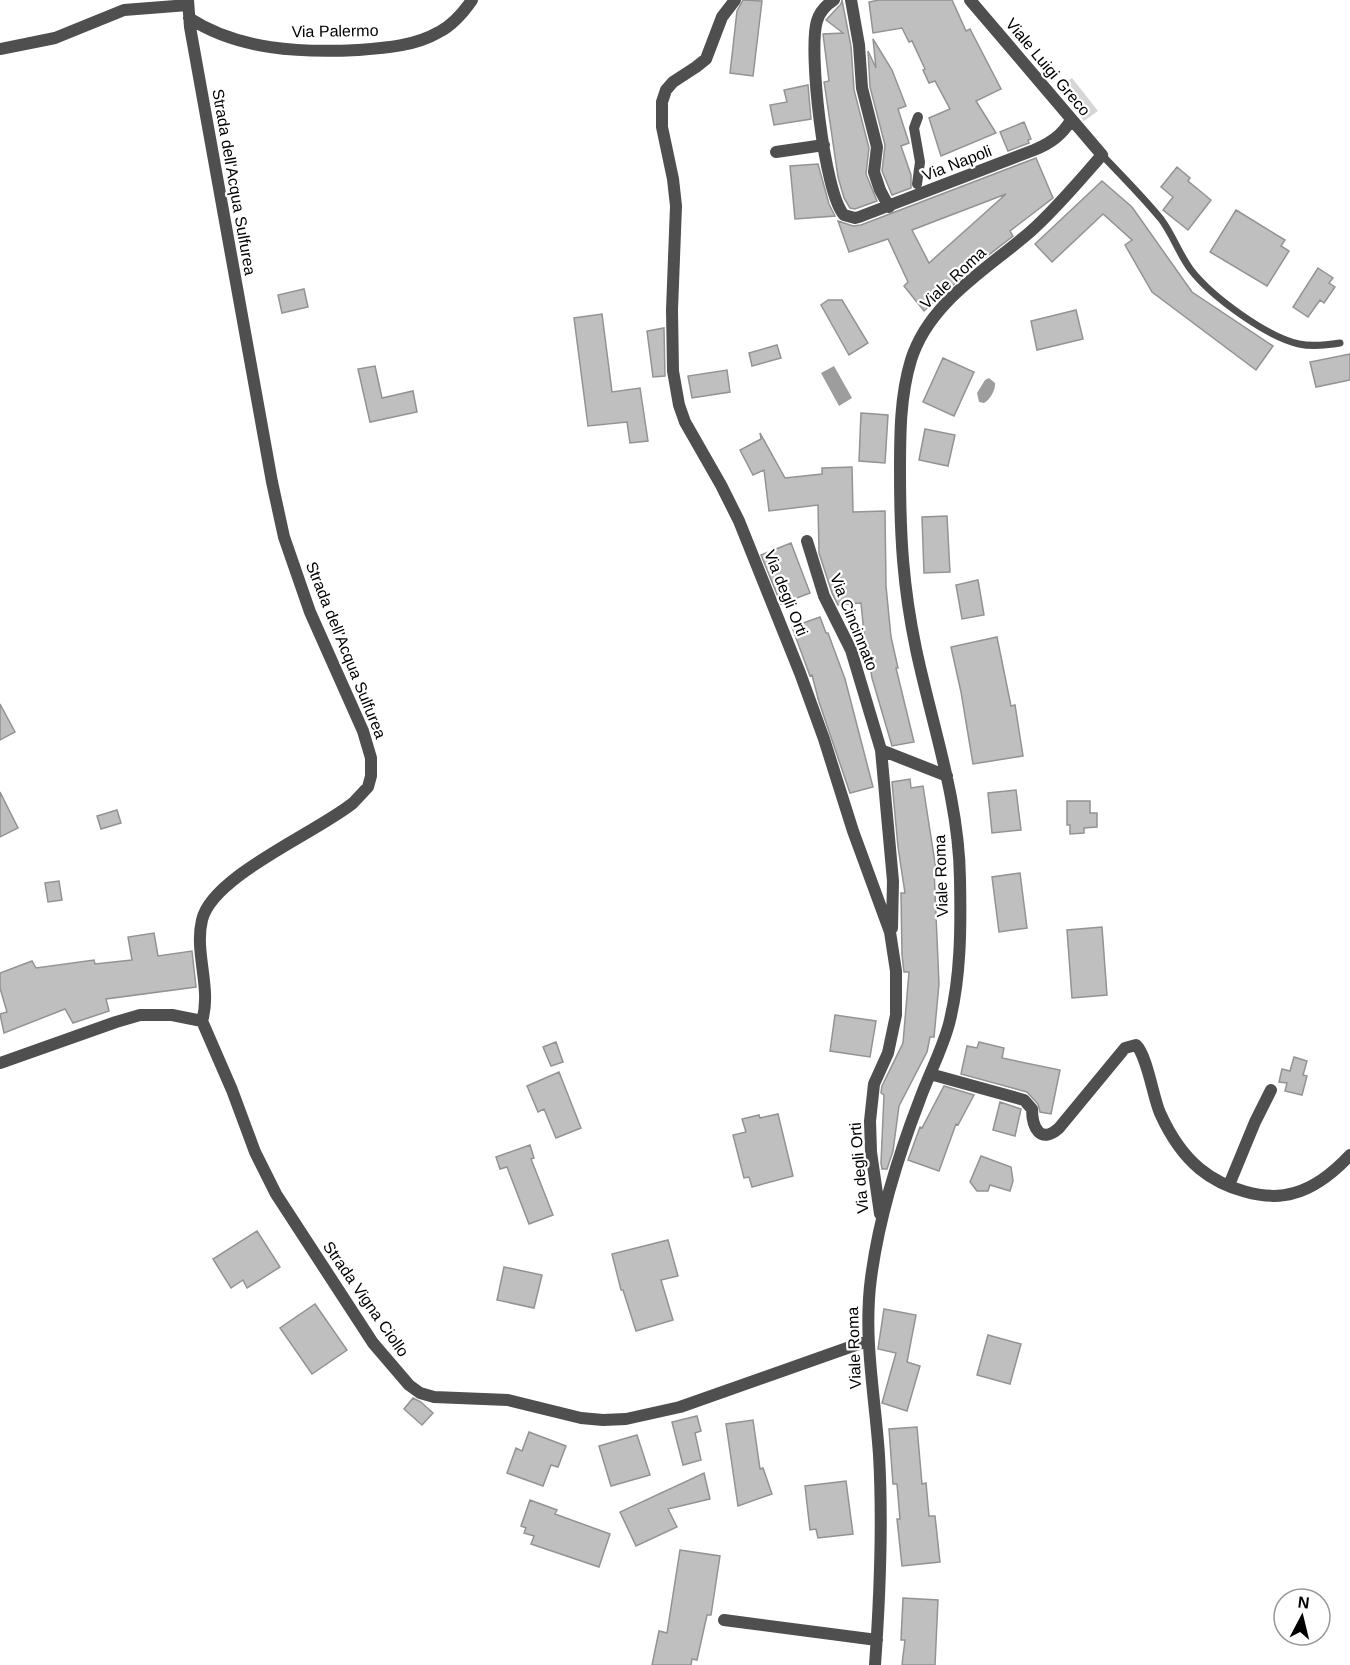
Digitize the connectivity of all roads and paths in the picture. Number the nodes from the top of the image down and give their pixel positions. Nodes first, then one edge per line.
1 (472, 0) edge
2 (735, 0) edge
3 (834, 0) edge
4 (851, 0) edge
5 (970, 0) edge
6 (188, 8) edge
7 (0, 48) edge
8 (918, 117) dead end
9 (1071, 120) junction
10 (824, 145) junction
11 (776, 152) dead end
12 (1102, 155) junction
13 (917, 184) dead end
14 (889, 207) junction
15 (1340, 343) dead end
16 (807, 541) dead end
17 (881, 750) junction
18 (947, 776) junction
19 (892, 941) junction
20 (202, 1021) junction
21 (0, 1063) edge
22 (930, 1074) junction
23 (1271, 1090) dead end
24 (1350, 1155) edge
25 (1229, 1185) junction
26 (881, 1222) junction
27 (867, 1341) junction
28 (724, 1620) dead end
29 (877, 1640) junction
30 (875, 1665) edge

1 - 6 street, Via Palermo
2 - 19 street, Via degli Orti
3 - 10 street
4 - 14 street
5 - 9 street, Viale Luigi Greco
6 - 7 street
6 - 20 street, Strada dell'Acqua Sulfurea
8 - 13 street
9 - 12 street, Viale Luigi Greco
9 - 14 street, Via Napoli
10 - 11 street
10 - 14 street, Via Napoli
12 - 15 lane
12 - 18 street, Viale Roma
16 - 17 street, Via Cincinnato
17 - 18 street
17 - 19 street, Via Cincinnato
18 - 22 street, Viale Roma
19 - 26 street, Via degli Orti
20 - 21 street
20 - 27 street, Strada Vigna Ciollo
22 - 25 street
22 - 26 street, Viale Roma
23 - 25 street
24 - 25 street
26 - 27 street, Viale Roma
27 - 29 street, Viale Roma
28 - 29 street
29 - 30 street, Viale Roma

